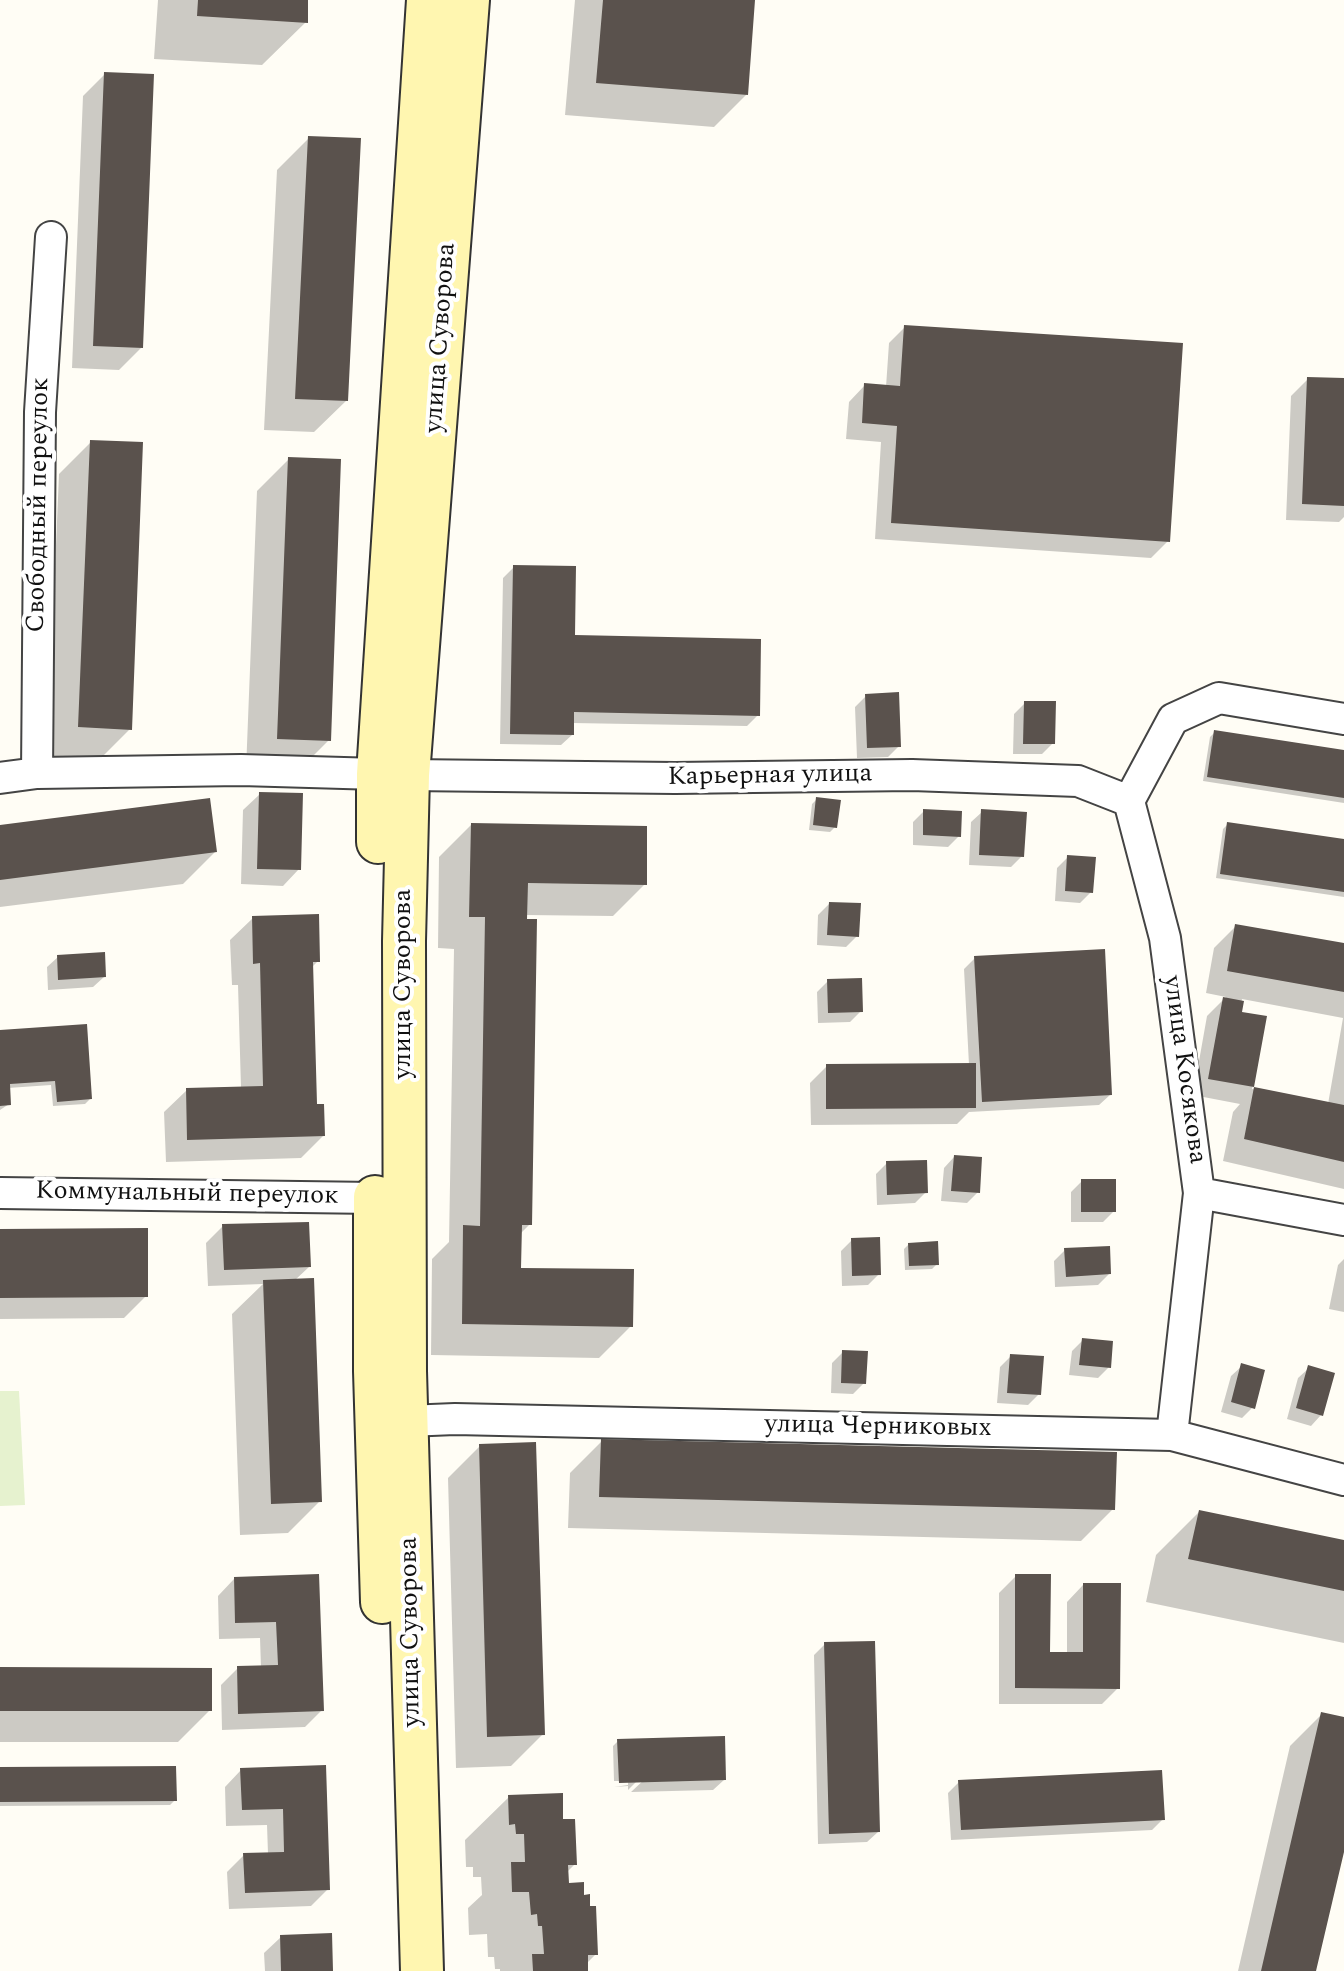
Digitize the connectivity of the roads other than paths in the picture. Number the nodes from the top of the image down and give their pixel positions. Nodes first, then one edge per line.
1 (428, 0) edge
2 (468, 0) edge
3 (51, 237) dead end
4 (1344, 719) edge
5 (37, 773) junction
6 (393, 775) junction
7 (0, 778) edge
8 (1129, 801) junction
9 (0, 1193) edge
10 (1199, 1193) junction
11 (375, 1198) junction
12 (1344, 1220) edge
13 (407, 1421) junction
14 (1172, 1435) junction
15 (1344, 1480) edge
16 (394, 1971) edge
17 (422, 1971) edge

1 - 6 main road, улица Суворова
2 - 6 main road, улица Суворова
3 - 5 street, Свободный переулок
4 - 8 street
5 - 6 street, Карьерная улица
5 - 7 street, Карьерная улица
6 - 8 street, Карьерная улица
6 - 11 main road, улица Суворова
6 - 13 main road, улица Суворова
8 - 10 street, улица Косякова
9 - 11 street, Коммунальный переулок
10 - 12 street
10 - 14 street, улица Косякова
11 - 16 main road, улица Суворова
13 - 14 street, улица Черниковых
13 - 17 main road, улица Суворова
14 - 15 street, улица Черниковых

